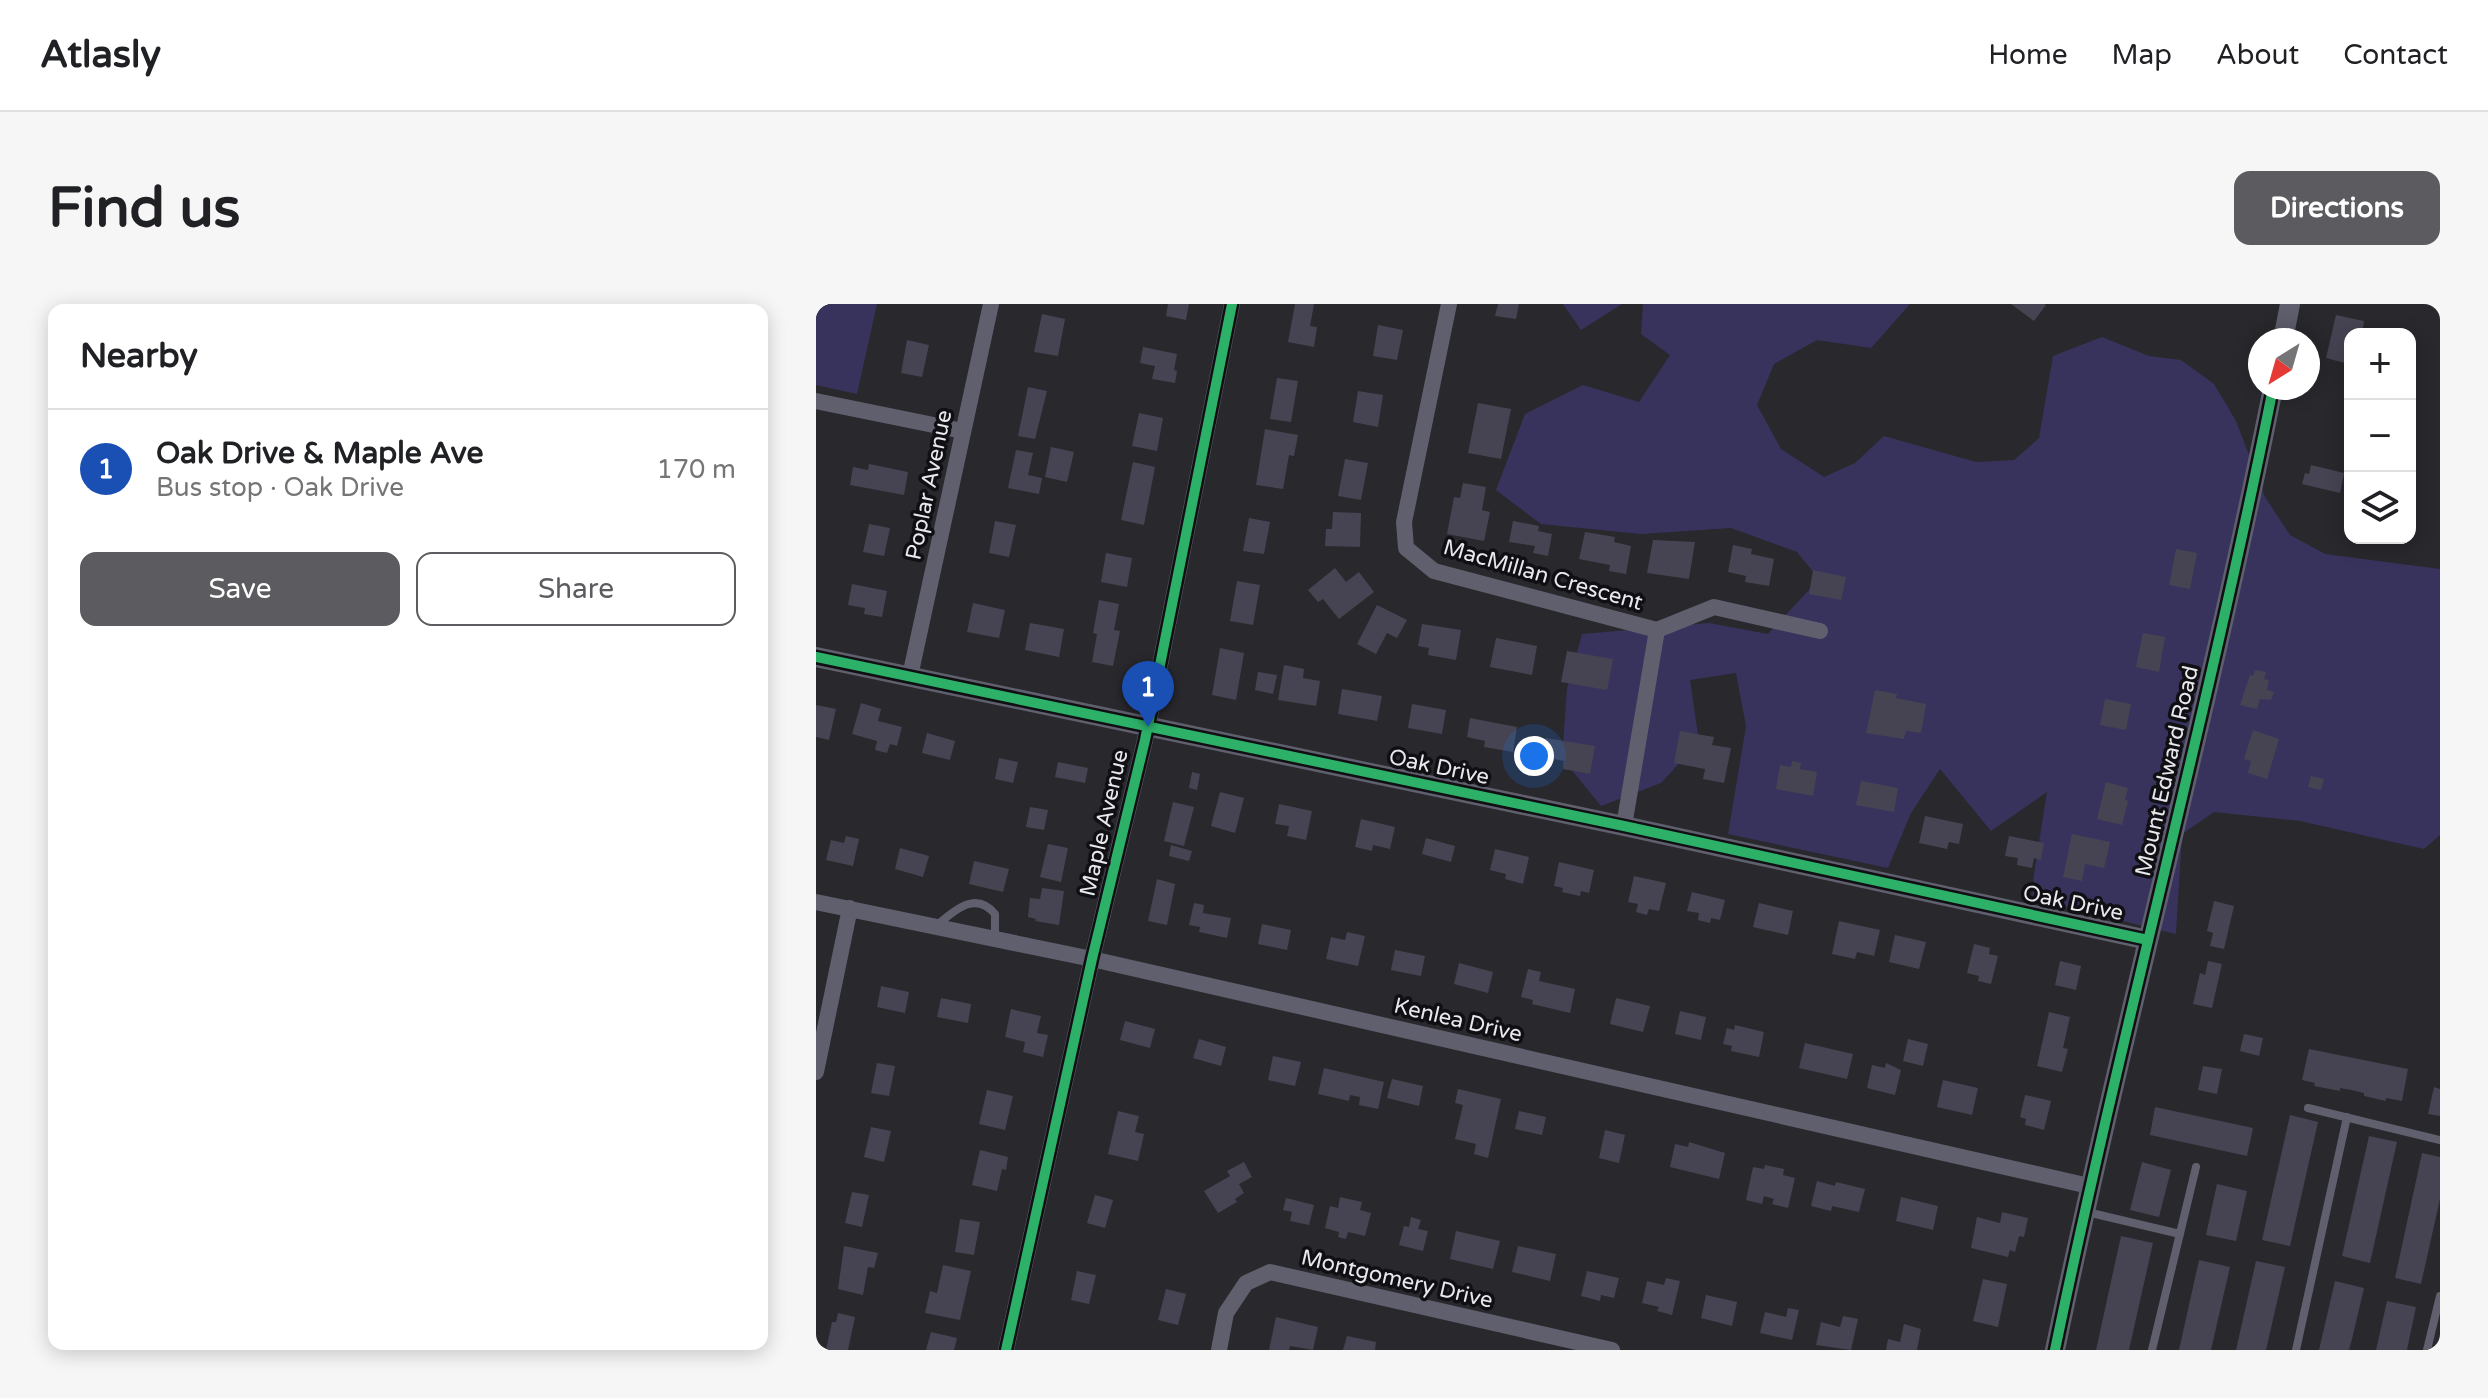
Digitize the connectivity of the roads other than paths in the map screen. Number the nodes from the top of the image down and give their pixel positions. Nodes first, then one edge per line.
1 (991, 304) edge
2 (1232, 304) edge
3 (1449, 304) edge
4 (2290, 304) edge
5 (2285, 328) edge
6 (2271, 400) edge
7 (816, 401) edge
8 (963, 431) junction
9 (1657, 630) junction
10 (1820, 631) dead end
11 (816, 657) edge
12 (910, 676) junction
13 (1148, 727) junction
14 (1624, 826) junction
15 (816, 902) edge
16 (850, 908) junction
17 (936, 926) junction
18 (995, 938) junction
19 (2148, 940) junction
20 (1092, 959) junction
21 (816, 1072) edge
22 (2308, 1108) dead end
23 (2347, 1117) junction
24 (2440, 1140) edge
25 (2196, 1167) dead end
26 (2089, 1186) junction
27 (2084, 1211) junction
28 (2180, 1234) junction
29 (2440, 1296) edge
30 (1006, 1350) edge
31 (1219, 1350) edge
32 (1612, 1350) edge
33 (2055, 1350) edge
34 (2152, 1350) edge
35 (2296, 1350) edge
36 (2427, 1350) edge

1 - 8 street, Poplar Avenue
2 - 13 street, Maple Avenue
3 - 9 street, MacMillan Crescent
4 - 5 street
6 - 19 street, Mount Edward Road
7 - 8 street
8 - 12 street, Poplar Avenue
9 - 10 street, MacMillan Crescent
9 - 14 street
11 - 12 street, Oak Drive
12 - 13 street, Oak Drive
13 - 14 street, Oak Drive
13 - 20 street, Maple Avenue
14 - 19 street, Oak Drive
15 - 16 street, Kenlea Drive
16 - 17 street, Kenlea Drive
16 - 21 street
17 - 18 street, Kenlea Drive
17 - 18 lane
18 - 20 street, Kenlea Drive
19 - 26 street, Mount Edward Road
20 - 26 street, Kenlea Drive
20 - 30 street, Maple Avenue
22 - 23 lane
23 - 24 lane
23 - 35 lane
25 - 28 lane
26 - 27 street, Mount Edward Road
27 - 28 lane
27 - 33 street, Mount Edward Road
28 - 34 lane
29 - 36 lane
31 - 32 street, Montgomery Drive

